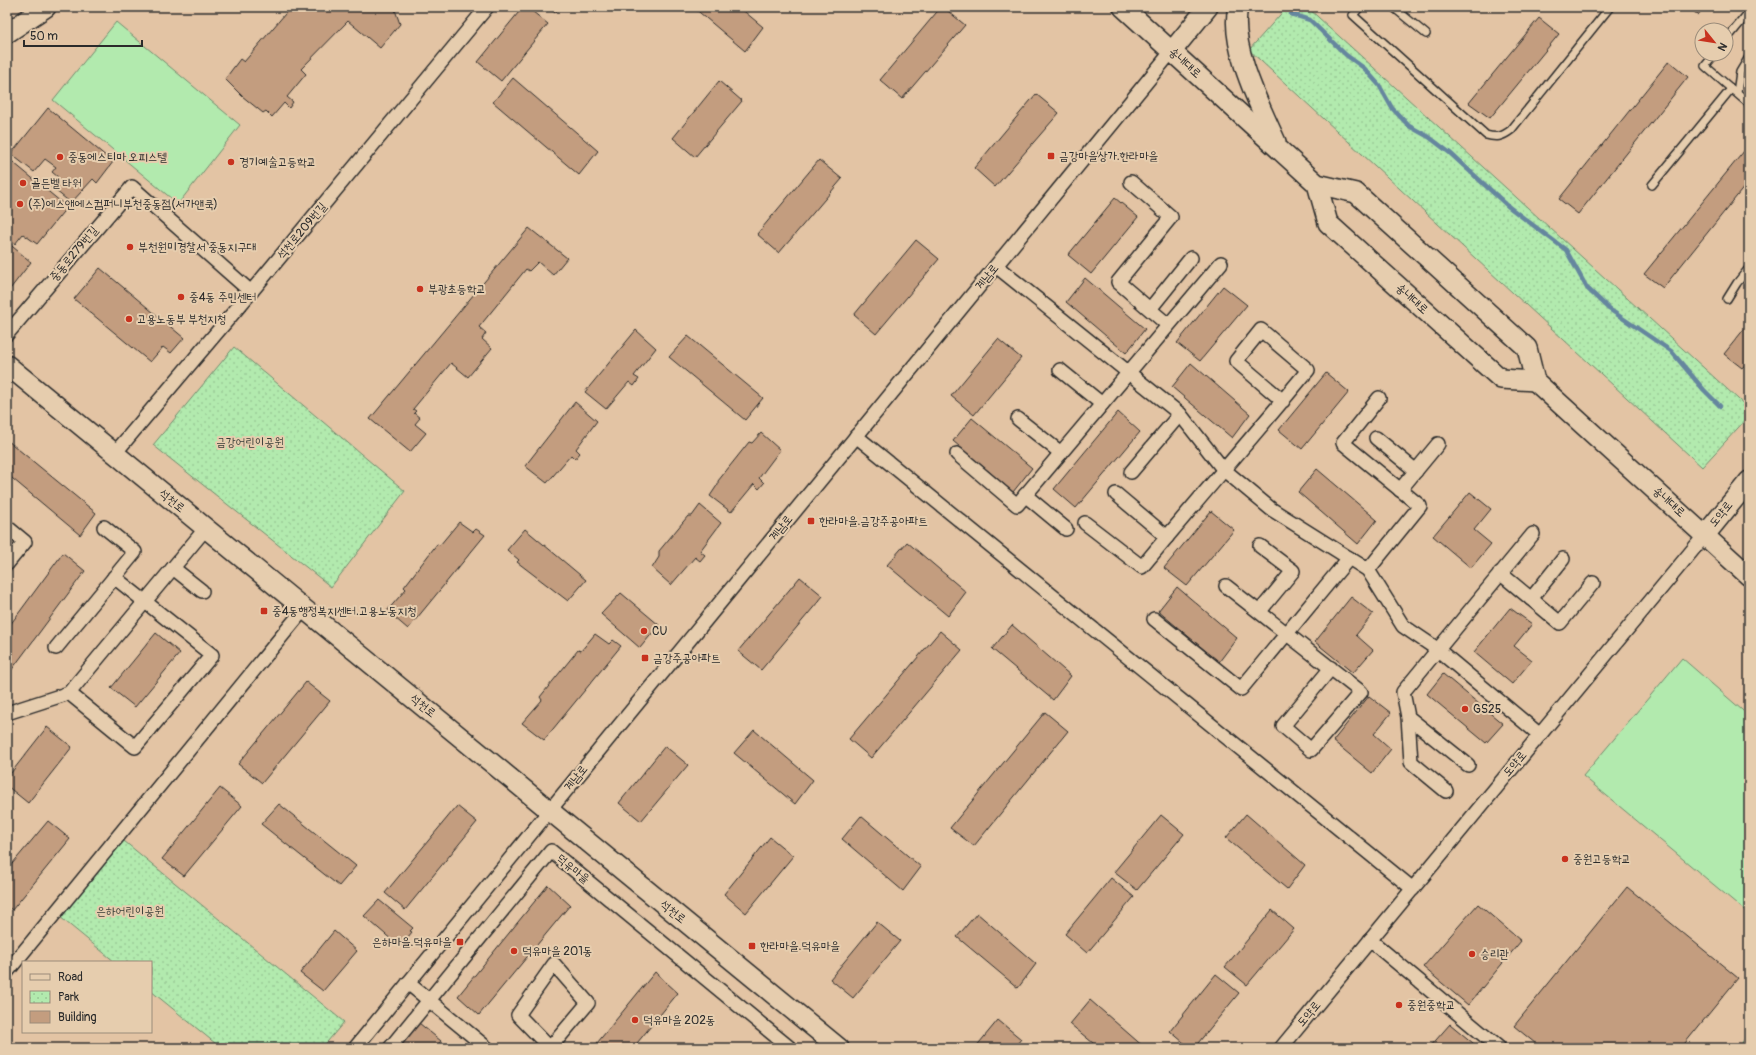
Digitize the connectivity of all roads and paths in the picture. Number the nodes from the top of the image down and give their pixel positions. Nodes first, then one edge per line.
1 (23, 7) edge
2 (46, 7) edge
3 (487, 7) edge
4 (1123, 7) edge
5 (1208, 7) edge
6 (1238, 7) edge
7 (1360, 7) edge
8 (1393, 7) edge
9 (1610, 7) edge
10 (1749, 12) edge
11 (7, 26) edge
12 (1734, 30) edge
13 (7, 33) edge
14 (1426, 34) dead end
15 (1172, 51) junction
16 (1749, 57) edge
17 (1708, 62) edge
18 (1734, 91) junction
19 (1749, 104) edge
20 (1279, 148) junction
21 (1130, 182) dead end
22 (1317, 184) junction
23 (1652, 185) dead end
24 (1191, 258) dead end
25 (1221, 263) dead end
26 (996, 266) junction
27 (1749, 268) edge
28 (251, 292) junction
29 (1727, 299) dead end
30 (1150, 309) junction
31 (1168, 325) junction
32 (7, 334) edge
33 (7, 365) edge
34 (1060, 370) dead end
35 (1128, 373) junction
36 (1535, 381) junction
37 (1379, 398) dead end
38 (1283, 401) junction
39 (1102, 404) junction
40 (1180, 414) junction
41 (1018, 419) dead end
42 (856, 436) junction
43 (1376, 438) dead end
44 (1438, 444) dead end
45 (115, 453) junction
46 (1061, 453) junction
47 (957, 454) dead end
48 (1223, 469) junction
49 (1416, 471) junction
50 (1131, 472) dead end
51 (1749, 481) edge
52 (1400, 490) junction
53 (1116, 494) dead end
54 (1025, 495) junction
55 (1085, 523) dead end
56 (7, 527) edge
57 (104, 527) dead end
58 (206, 528) junction
59 (1066, 529) dead end
60 (1533, 534) dead end
61 (1705, 535) junction
62 (1166, 537) junction
63 (1260, 546) dead end
64 (1349, 558) junction
65 (1563, 558) dead end
66 (7, 564) edge
67 (173, 568) junction
68 (1368, 570) junction
69 (1500, 573) junction
70 (1749, 576) edge
71 (114, 577) junction
72 (1594, 584) dead end
73 (1226, 586) dead end
74 (202, 591) dead end
75 (1530, 599) junction
76 (145, 602) junction
77 (304, 609) junction
78 (1260, 611) junction
79 (1154, 619) dead end
80 (1287, 633) junction
81 (56, 648) dead end
82 (1437, 649) junction
83 (1331, 668) junction
84 (69, 693) junction
85 (7, 713) edge
86 (1408, 717) junction
87 (1540, 735) junction
88 (1468, 765) dead end
89 (1446, 791) dead end
90 (550, 810) junction
91 (1413, 889) junction
92 (1370, 940) junction
93 (7, 972) edge
94 (408, 983) junction
95 (429, 1000) junction
96 (354, 1048) edge
97 (390, 1048) edge
98 (487, 1048) edge
99 (550, 1048) edge
100 (790, 1048) edge
101 (839, 1048) edge
102 (1281, 1048) edge
103 (1499, 1048) edge

1 - 11 street
2 - 13 street
3 - 28 street, 석천로209번길
4 - 15 street, 송내대로
5 - 15 street, 계남로
6 - 20 street
7 - 9 lane
8 - 14 lane
10 - 12 lane
15 - 20 street, 송내대로
15 - 26 street, 계남로
16 - 18 lane
17 - 18 lane
18 - 19 lane
18 - 23 lane
20 - 22 street, 송내대로
21 - 30 street
22 - 36 street
22 - 36 street, 송내대로
24 - 30 street
25 - 31 street
26 - 35 street
26 - 42 street, 계남로
27 - 29 lane
28 - 32 street, 중동로279번길
28 - 45 street, 석천로209번길
30 - 31 street
31 - 35 street
33 - 45 street, 석천로
34 - 39 street
35 - 39 street
35 - 40 street
36 - 61 street, 송내대로
37 - 52 street
38 - 38 street
38 - 48 street
39 - 46 street
40 - 48 street
40 - 50 street
41 - 46 street
42 - 90 street, 계남로
42 - 91 street
43 - 49 street
44 - 49 street
45 - 58 street, 석천로
46 - 54 street
47 - 54 street
48 - 62 street
48 - 64 street
49 - 52 street
51 - 61 street, 도약로
52 - 68 street
53 - 62 street
54 - 59 street
55 - 62 street
56 - 66 street
57 - 71 street
58 - 67 street
58 - 77 street, 석천로
60 - 69 street
61 - 70 street, 송내대로
61 - 87 street, 도약로
63 - 78 street
64 - 68 street
64 - 80 street
65 - 75 street
67 - 74 street
67 - 76 street
68 - 82 street
69 - 75 street
69 - 82 street
71 - 76 street
71 - 81 street
72 - 75 street
73 - 78 street
76 - 84 street
76 - 84 street
77 - 90 street, 석천로
77 - 93 street
78 - 80 street
79 - 80 street
80 - 83 street
82 - 86 street
82 - 87 street
83 - 83 street
84 - 85 street
86 - 88 street
86 - 89 street
87 - 91 street, 도약로
90 - 94 street, 계남로
90 - 101 street, 석천로
91 - 92 street, 도약로
92 - 102 street, 도약로
92 - 103 street
94 - 95 street
94 - 96 street, 계남로
95 - 97 street, 덕유마을
95 - 98 street
95 - 100 street, 덕유마을
99 - 99 street

